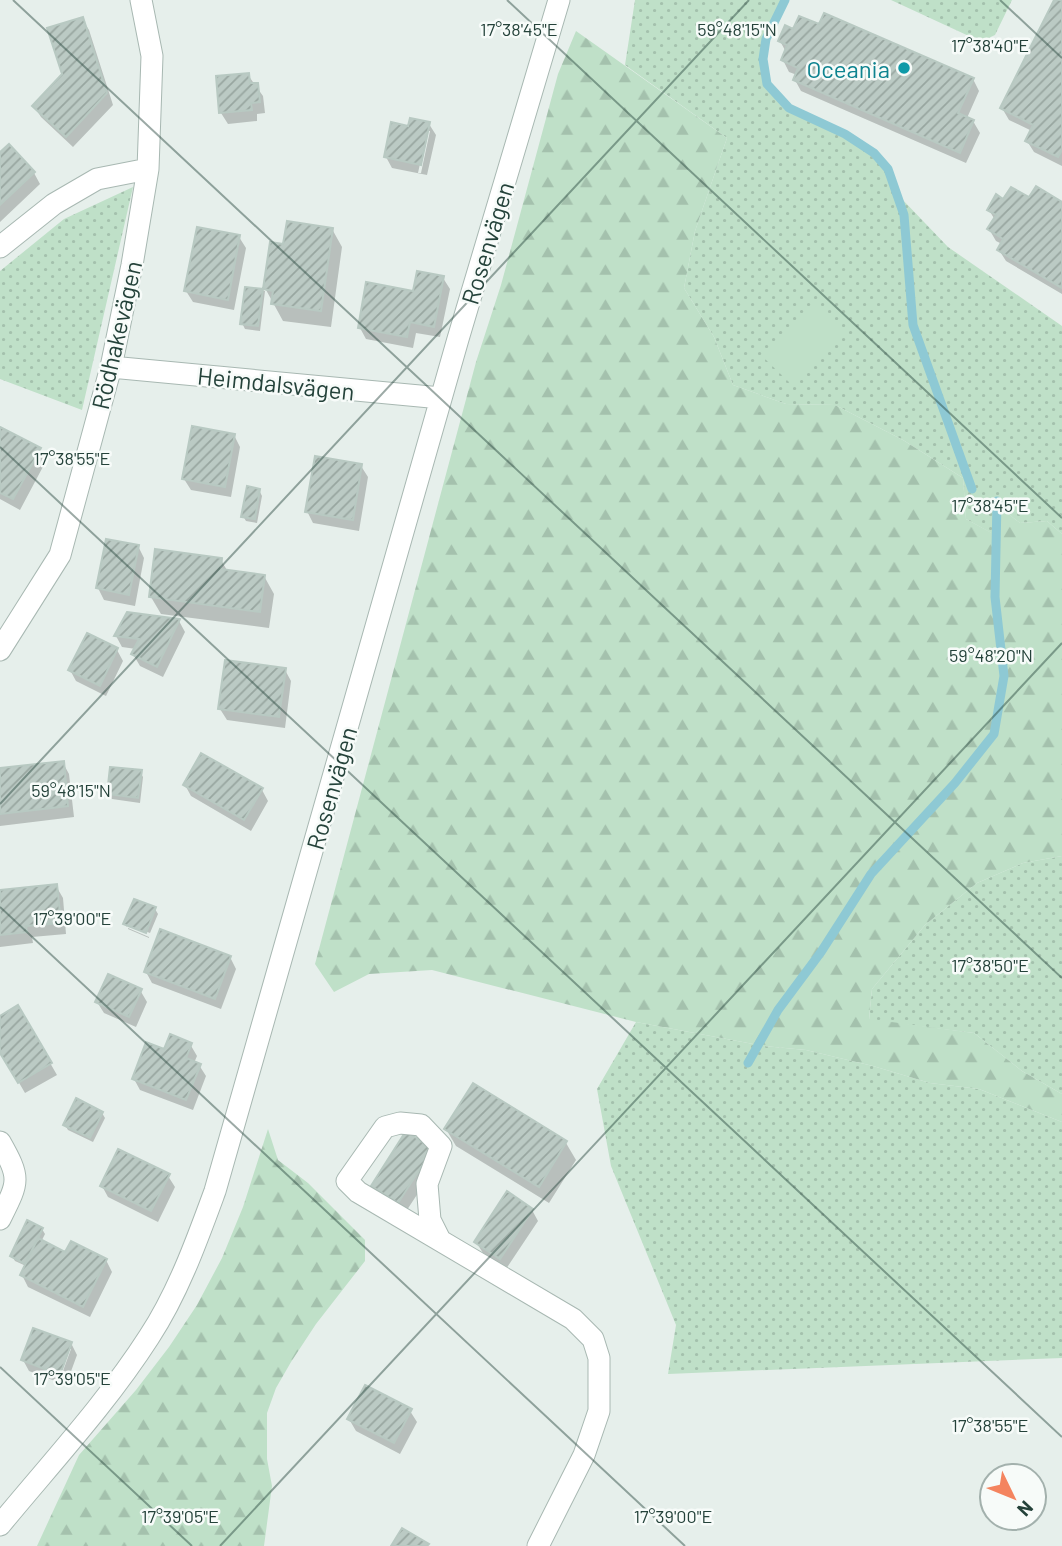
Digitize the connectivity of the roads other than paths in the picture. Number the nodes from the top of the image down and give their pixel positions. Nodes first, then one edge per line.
1 (141, 0) edge
2 (559, 0) edge
3 (148, 169) junction
4 (0, 247) edge
5 (111, 367) junction
6 (441, 398) junction
7 (0, 650) edge
8 (0, 1142) edge
9 (0, 1219) edge
10 (440, 1240) junction
11 (4, 1511) edge
12 (538, 1546) edge

1 - 3 street, Rödhakevägen
2 - 6 street, Rosenvägen
3 - 4 street
3 - 5 street, Rödhakevägen
5 - 6 street, Heimdalsvägen
5 - 7 street, Rödhakevägen
6 - 11 street, Rosenvägen
8 - 9 street
10 - 10 street
10 - 12 street

